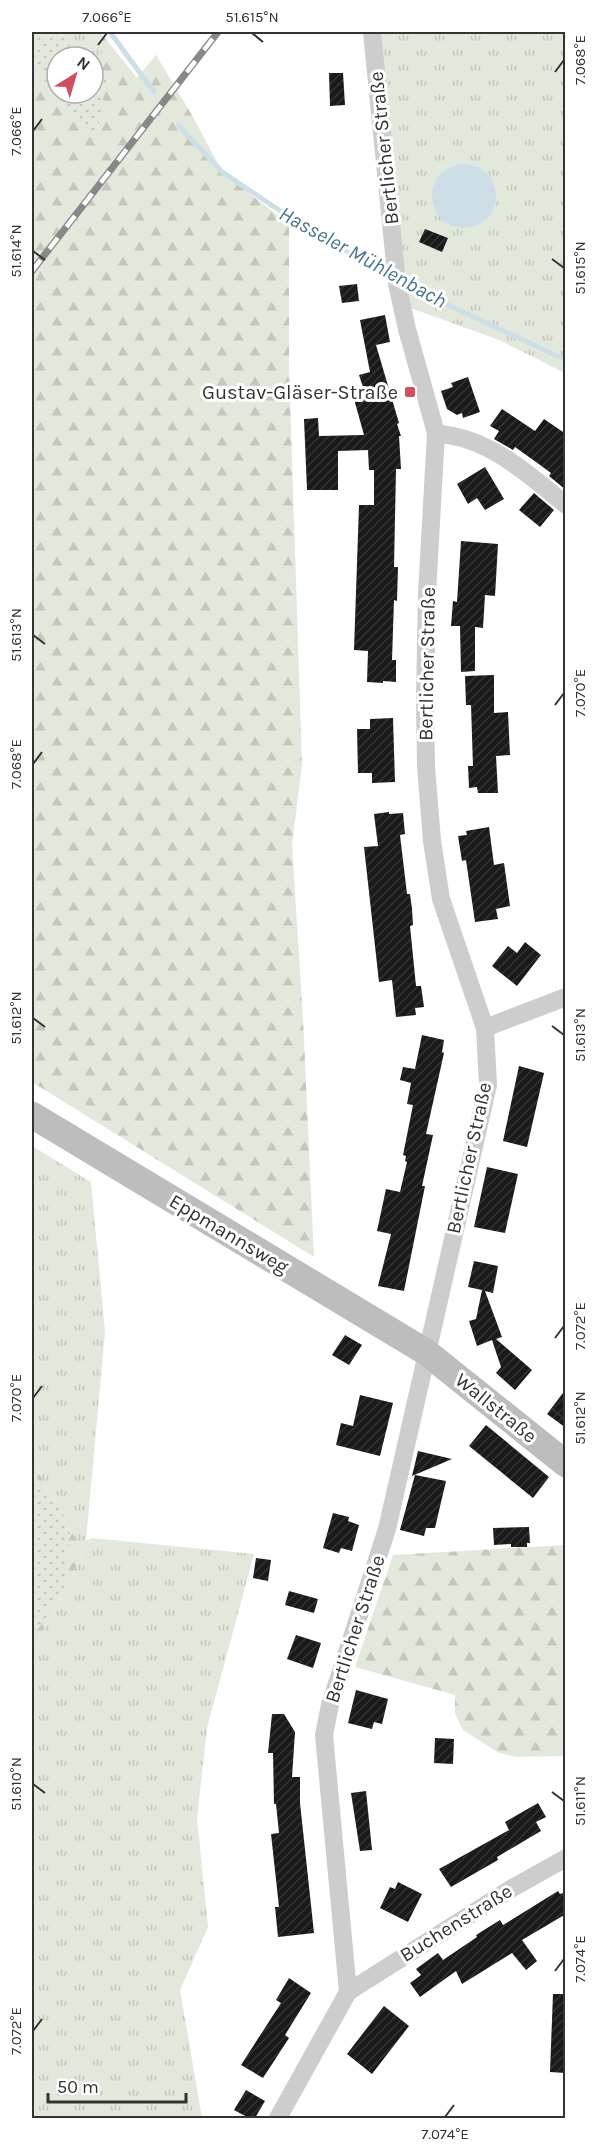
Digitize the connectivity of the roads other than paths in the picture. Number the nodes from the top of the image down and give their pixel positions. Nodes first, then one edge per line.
1 (372, 32) edge
2 (436, 433) junction
3 (566, 505) edge
4 (566, 997) edge
5 (485, 1028) junction
6 (32, 1115) edge
7 (426, 1352) junction
8 (566, 1464) edge
9 (566, 1858) edge
10 (348, 1992) junction
11 (278, 2118) edge

1 - 2 street, Bertlicher Straße
2 - 3 street
2 - 5 street, Bertlicher Straße
4 - 5 street
5 - 7 street, Bertlicher Straße
6 - 7 street, Eppmannsweg
7 - 8 street, Wallstraße
7 - 10 street, Bertlicher Straße
9 - 10 street, Buchenstraße
10 - 11 street

